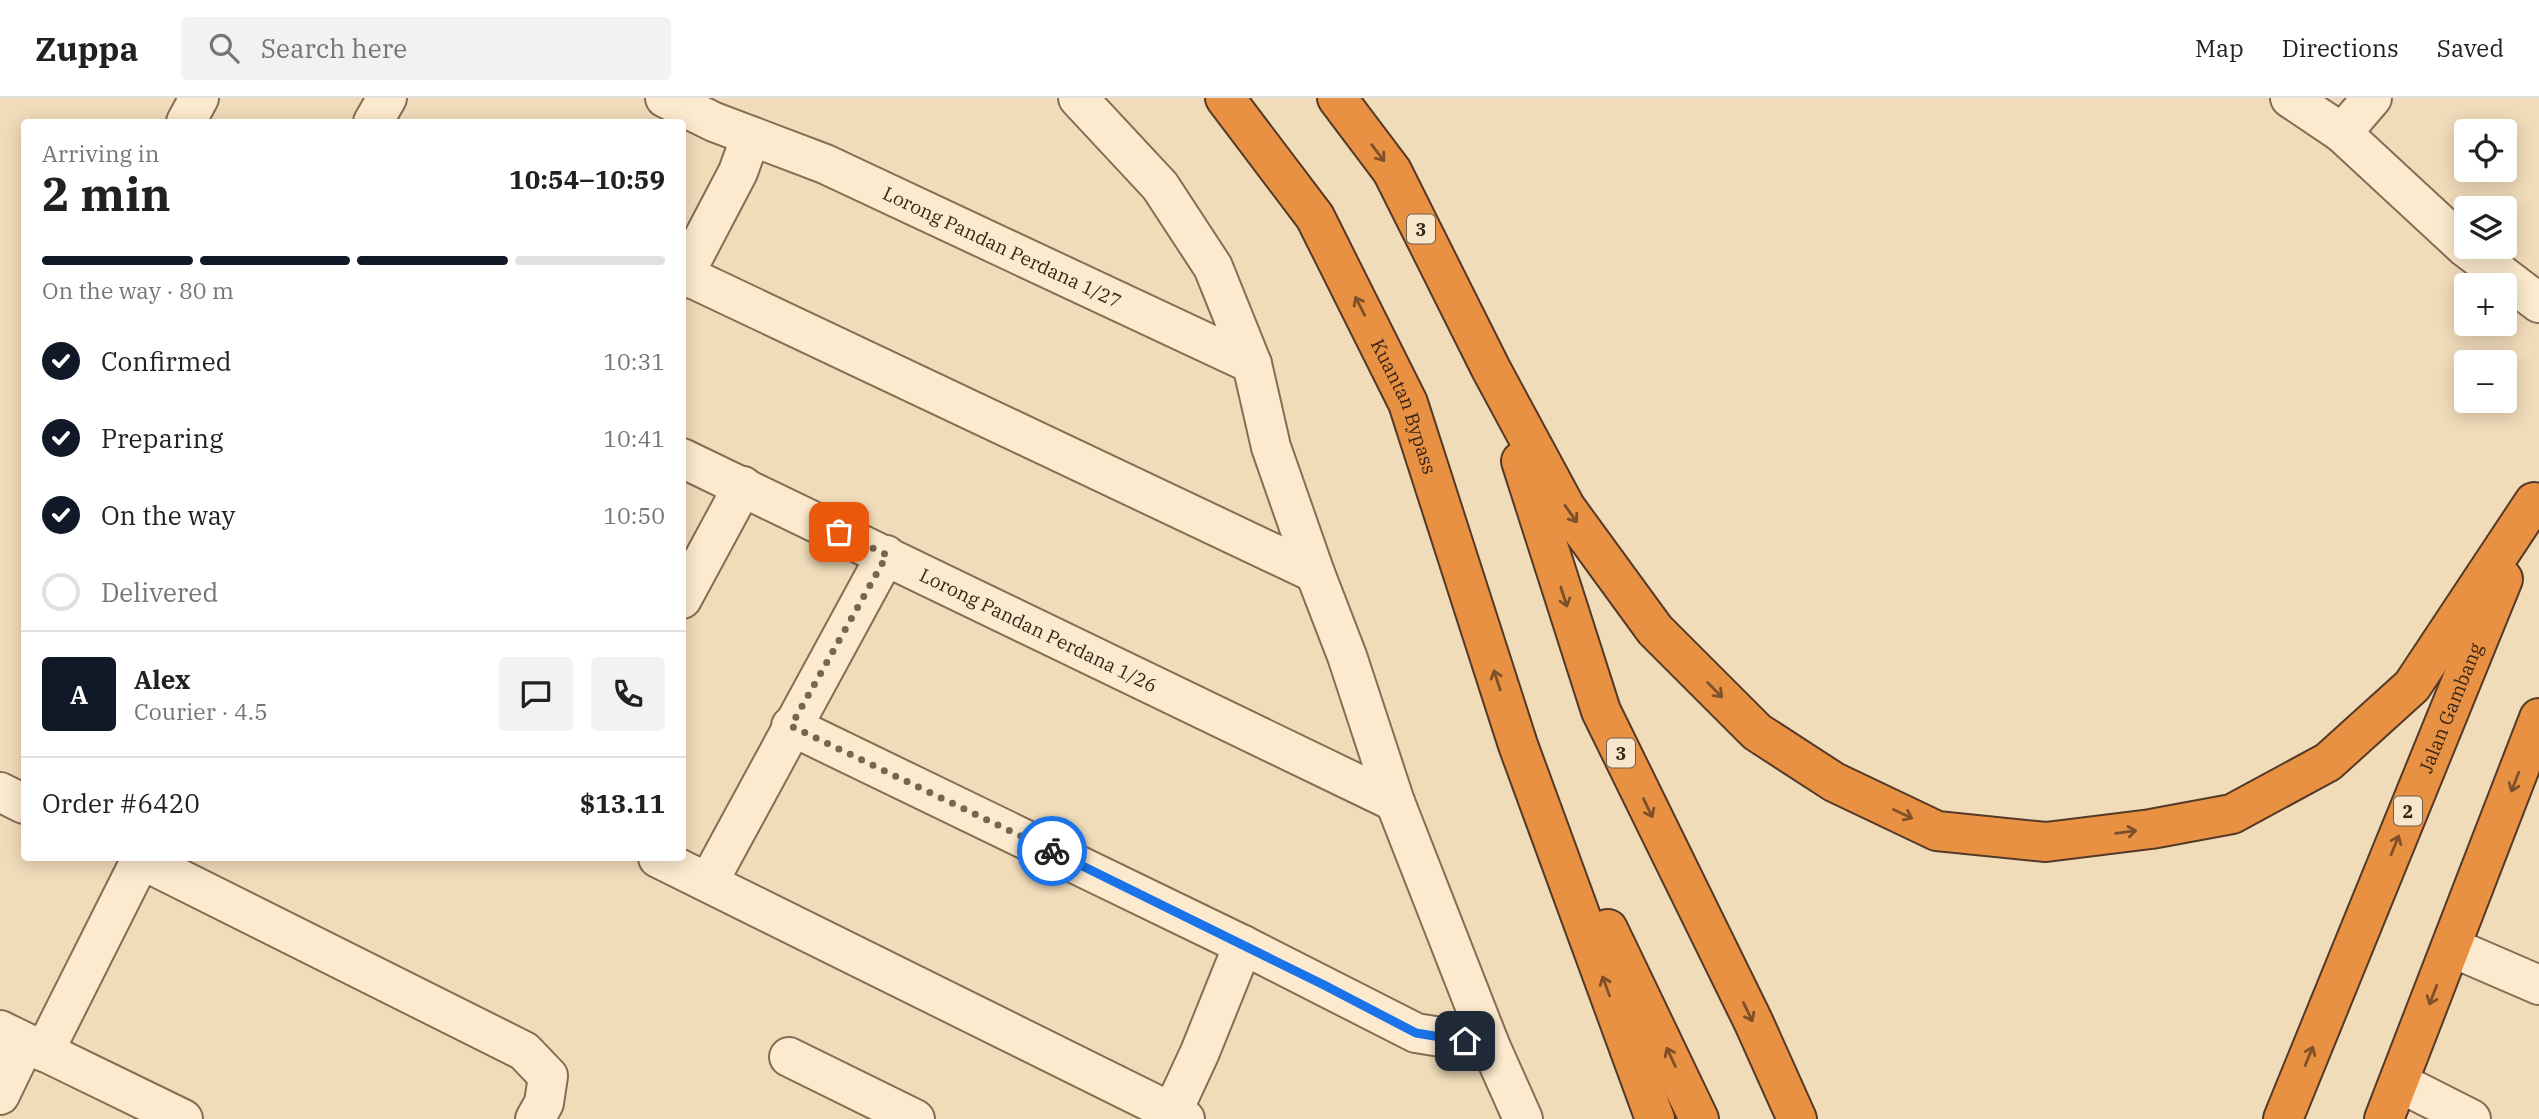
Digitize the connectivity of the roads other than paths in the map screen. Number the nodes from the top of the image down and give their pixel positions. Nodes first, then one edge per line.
1 (199, 98) edge
2 (387, 98) edge
3 (666, 98) edge
4 (1078, 98) edge
5 (1225, 98) edge
6 (1337, 98) edge
7 (2290, 98) edge
8 (2372, 98) edge
9 (721, 110) edge
10 (188, 119) edge
11 (375, 119) edge
12 (2342, 133) junction
13 (751, 136) junction
14 (686, 273) edge
15 (686, 278) edge
16 (2539, 303) edge
17 (1252, 364) junction
18 (1491, 369) junction
19 (686, 460) edge
20 (743, 485) junction
21 (2536, 496) edge
22 (887, 555) junction
23 (1315, 573) junction
24 (686, 592) edge
25 (2539, 718) edge
26 (791, 726) junction
27 (1518, 745) junction
28 (0, 792) edge
29 (21, 802) edge
30 (1395, 802) junction
31 (137, 861) edge
32 (145, 861) edge
33 (665, 861) edge
34 (709, 881) junction
35 (1243, 945) junction
36 (2451, 947) junction
37 (2539, 985) edge
38 (23, 1042) edge
39 (1490, 1045) junction
40 (789, 1058) dead end
41 (2400, 1083) junction
42 (0, 1095) edge
43 (900, 1116) edge
44 (1175, 1117) edge
45 (183, 1119) edge
46 (535, 1119) edge
47 (1523, 1119) edge
48 (1655, 1119) edge
49 (1699, 1119) edge
50 (1797, 1119) edge
51 (2283, 1119) edge
52 (2384, 1119) edge
53 (2471, 1119) edge

1 - 10 street
2 - 11 street
3 - 9 street, Lorong Pandan Perdana 1/27
4 - 17 street
27 -> 5 highway, Kuantan Bypass
6 -> 18 highway, 3
7 - 12 street
8 - 12 street
9 - 13 street, Lorong Pandan Perdana 1/27
12 - 16 street
13 - 14 street
13 - 17 street, Lorong Pandan Perdana 1/27
15 - 23 street
17 - 23 street
18 -> 21 highway
18 -> 50 highway, 3
19 - 20 street, Lorong Pandan Perdana 1/26
20 - 22 street, Lorong Pandan Perdana 1/26
20 - 24 street
51 -> 21 highway, Jalan Gambang / 2
22 - 26 street
22 - 30 street, Lorong Pandan Perdana 1/26
23 - 30 street
25 -> 36 highway
26 - 34 street
26 - 35 street
48 -> 27 highway
49 -> 27 highway
28 - 29 street
30 - 39 street
31 - 38 street
32 - 46 street
33 - 34 street
34 - 44 street
35 - 39 street
35 - 44 street
36 - 37 street
36 -> 41 highway
38 - 42 street
38 - 45 street
39 - 47 street
40 - 43 street
41 - 52 highway
41 - 53 street

